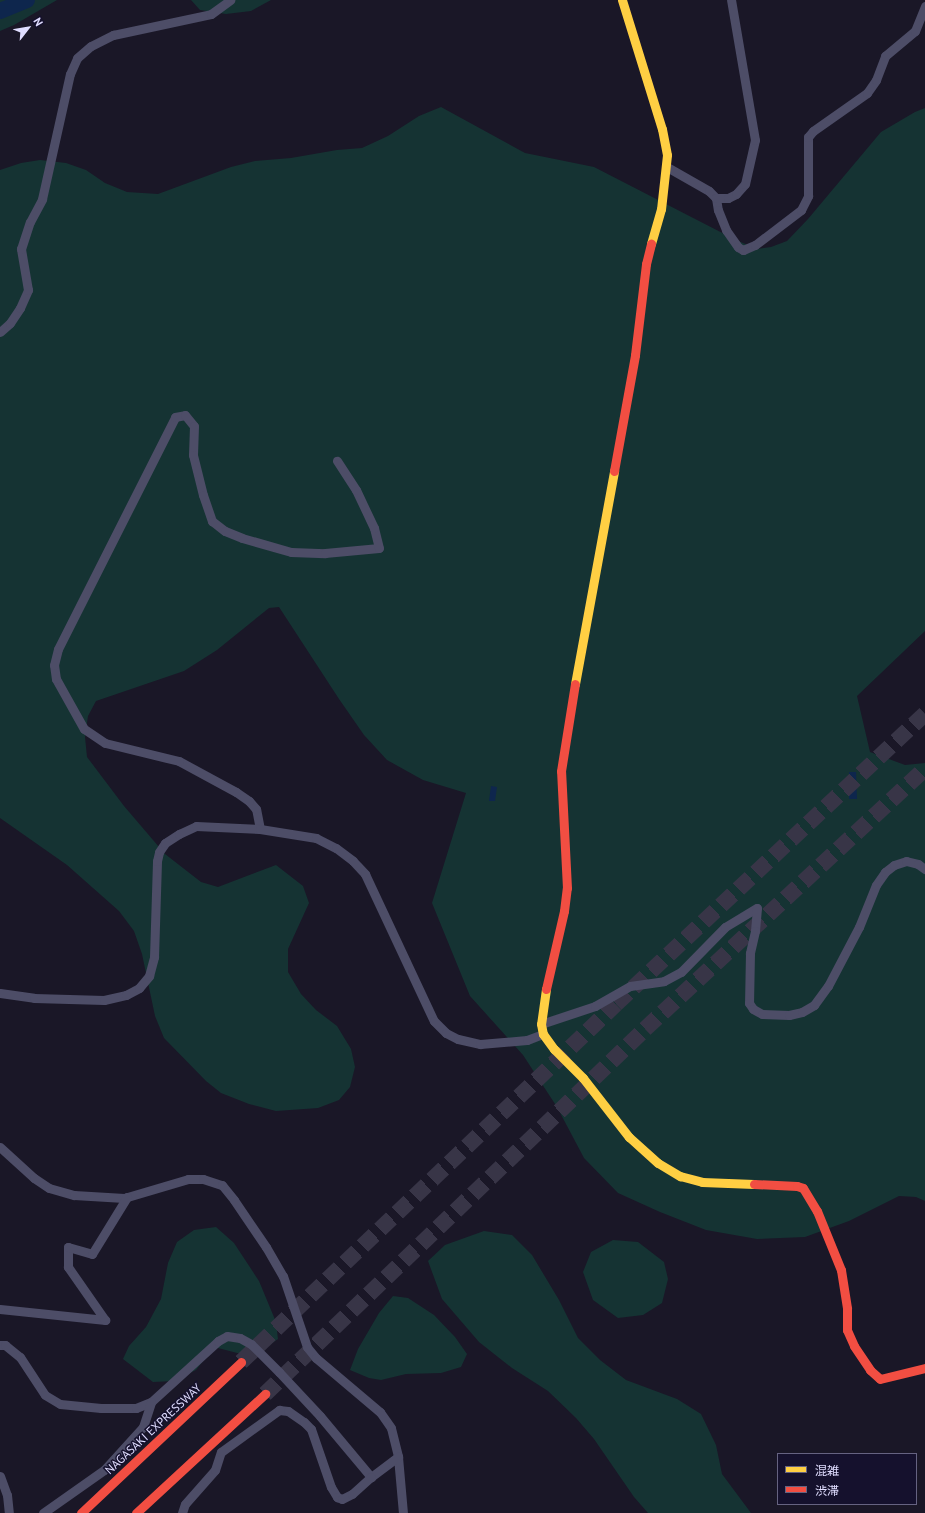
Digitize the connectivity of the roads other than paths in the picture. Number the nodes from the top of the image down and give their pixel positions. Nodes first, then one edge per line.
1 (230, 0) edge
2 (622, 0) edge
3 (731, 0) edge
4 (925, 6) edge
5 (667, 167) junction
6 (716, 198) junction
7 (0, 332) edge
8 (337, 461) dead end
9 (260, 829) junction
10 (925, 869) edge
11 (0, 993) edge
12 (541, 1024) junction
13 (543, 1034) junction
14 (0, 1147) edge
15 (126, 1197) junction
16 (0, 1309) edge
17 (0, 1345) edge
18 (241, 1362) tunnel mouth
19 (925, 1368) edge
20 (265, 1394) tunnel mouth
21 (151, 1402) junction
22 (398, 1457) junction
23 (0, 1476) edge
24 (371, 1477) junction
25 (8, 1513) edge
26 (43, 1513) edge
27 (80, 1513) edge
28 (136, 1513) edge
29 (182, 1513) edge
30 (403, 1513) edge

1 - 7 street
2 - 5 main road
3 - 6 street
4 - 6 street
5 - 6 street
5 - 12 main road
8 - 9 street
9 - 11 street
9 - 13 street
10 - 12 street
12 - 13 main road
13 - 19 main road
14 - 15 street
15 - 16 street
15 - 22 street
17 - 21 street
18 - 27 main road, NAGASAKI EXPRESSWAY
20 - 28 main road
21 - 24 street
21 - 26 street
22 - 24 street
22 - 30 street
23 - 25 street
24 - 29 street

